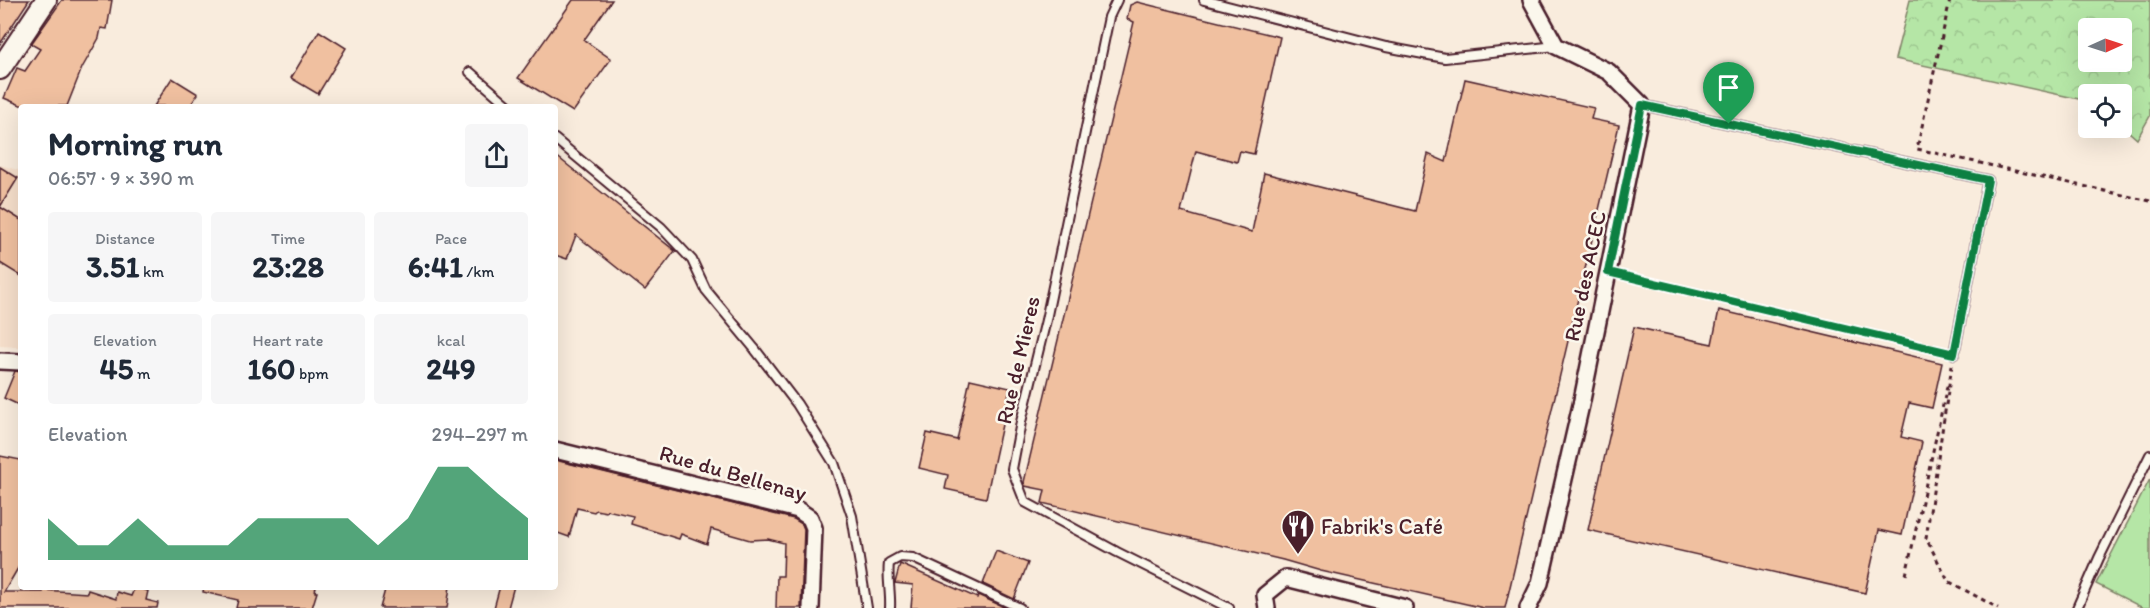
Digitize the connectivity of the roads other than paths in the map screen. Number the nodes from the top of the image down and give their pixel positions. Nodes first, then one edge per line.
1 (46, 0) edge
2 (1118, 0) edge
3 (1204, 0) edge
4 (1531, 0) edge
5 (1557, 46) junction
6 (0, 69) edge
7 (470, 72) dead end
8 (506, 104) edge
9 (1642, 105) junction
10 (558, 141) edge
11 (1954, 354) road end
12 (0, 361) edge
13 (18, 362) edge
14 (558, 451) edge
15 (2150, 455) edge
16 (812, 608) edge
17 (867, 608) edge
18 (890, 608) edge
19 (1020, 608) edge
20 (1229, 608) edge
21 (1266, 608) edge
22 (1405, 608) edge
23 (1528, 608) edge
24 (2077, 608) edge

1 - 6 street
2 - 20 lane, Rue de Mieres
3 - 5 lane
4 - 5 street
5 - 9 street
7 - 8 lane
9 - 11 lane
9 - 23 street, Rue des ACEC
10 - 17 lane
12 - 13 street
14 - 16 street, Rue du Bellenay
15 - 24 lane
18 - 19 lane
21 - 22 street

